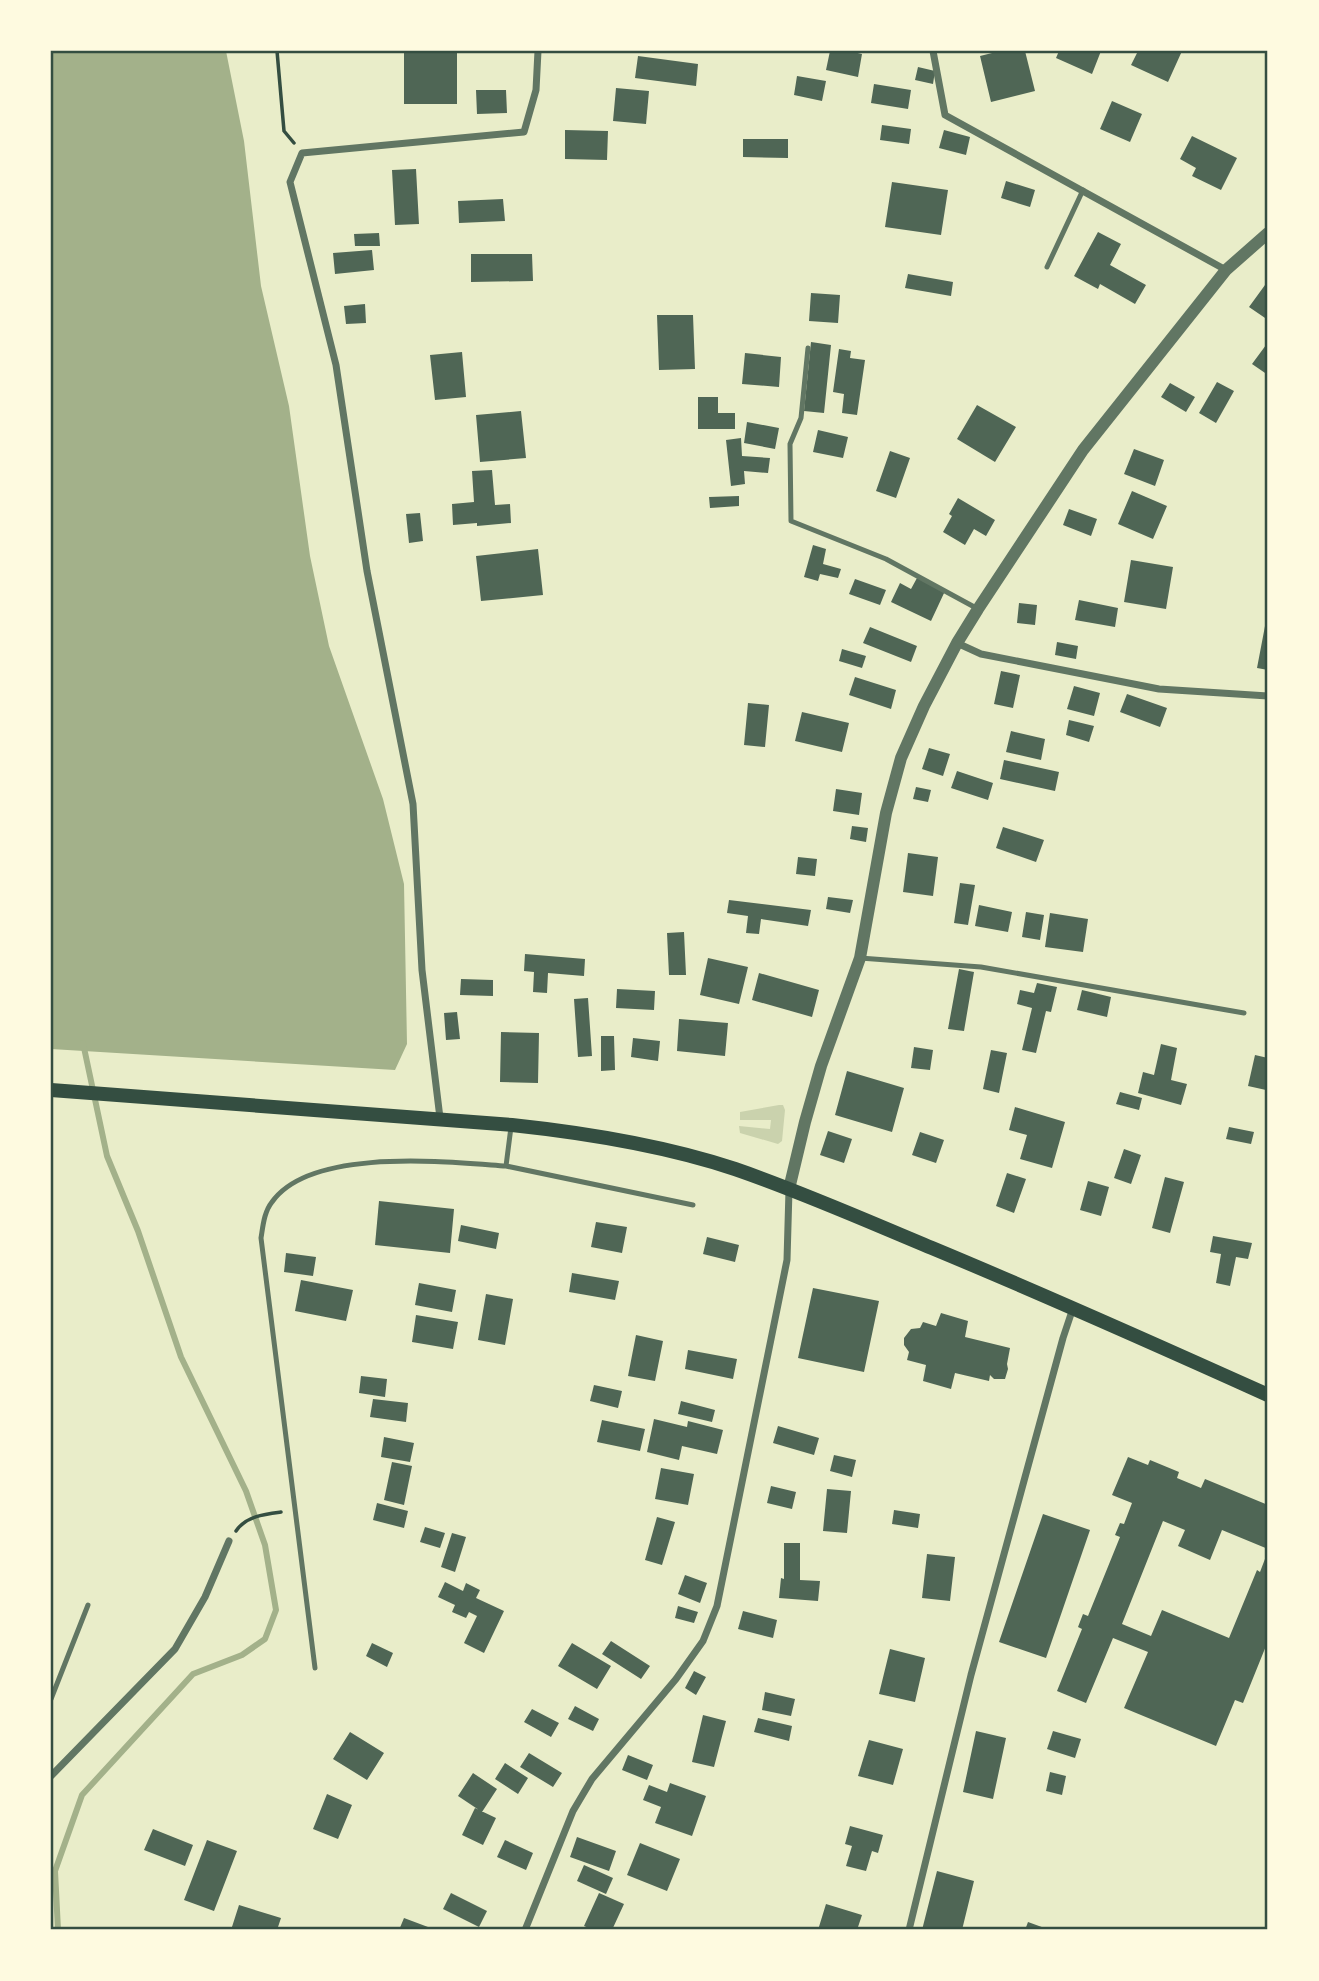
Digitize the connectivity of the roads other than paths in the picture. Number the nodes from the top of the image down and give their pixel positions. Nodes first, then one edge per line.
1 (538, 51) edge
2 (933, 51) edge
3 (1083, 190) junction
4 (1268, 233) edge
5 (1047, 267) dead end
6 (1226, 270) junction
7 (808, 348) dead end
8 (978, 609) junction
9 (957, 643) junction
10 (1268, 696) edge
11 (860, 958) junction
12 (1244, 1013) dead end
13 (51, 1090) edge
14 (440, 1118) junction
15 (512, 1125) junction
16 (506, 1166) junction
17 (789, 1189) junction
18 (693, 1205) dead end
19 (1073, 1308) junction
20 (1268, 1395) edge
21 (229, 1541) dead end
22 (88, 1605) dead end
23 (315, 1668) dead end
24 (51, 1699) edge
25 (51, 1776) edge
26 (525, 1930) edge
27 (909, 1930) edge

1 - 14 street
2 - 3 street
3 - 5 lane
3 - 6 street
4 - 6 street
6 - 8 street
7 - 8 lane
8 - 9 street
9 - 10 street
9 - 11 street
11 - 12 lane
11 - 17 street
13 - 14 main road
14 - 15 main road
15 - 16 lane
15 - 17 main road
16 - 18 lane
16 - 23 lane
17 - 19 main road
17 - 26 street
19 - 20 main road
19 - 27 street
21 - 25 street
22 - 24 lane

